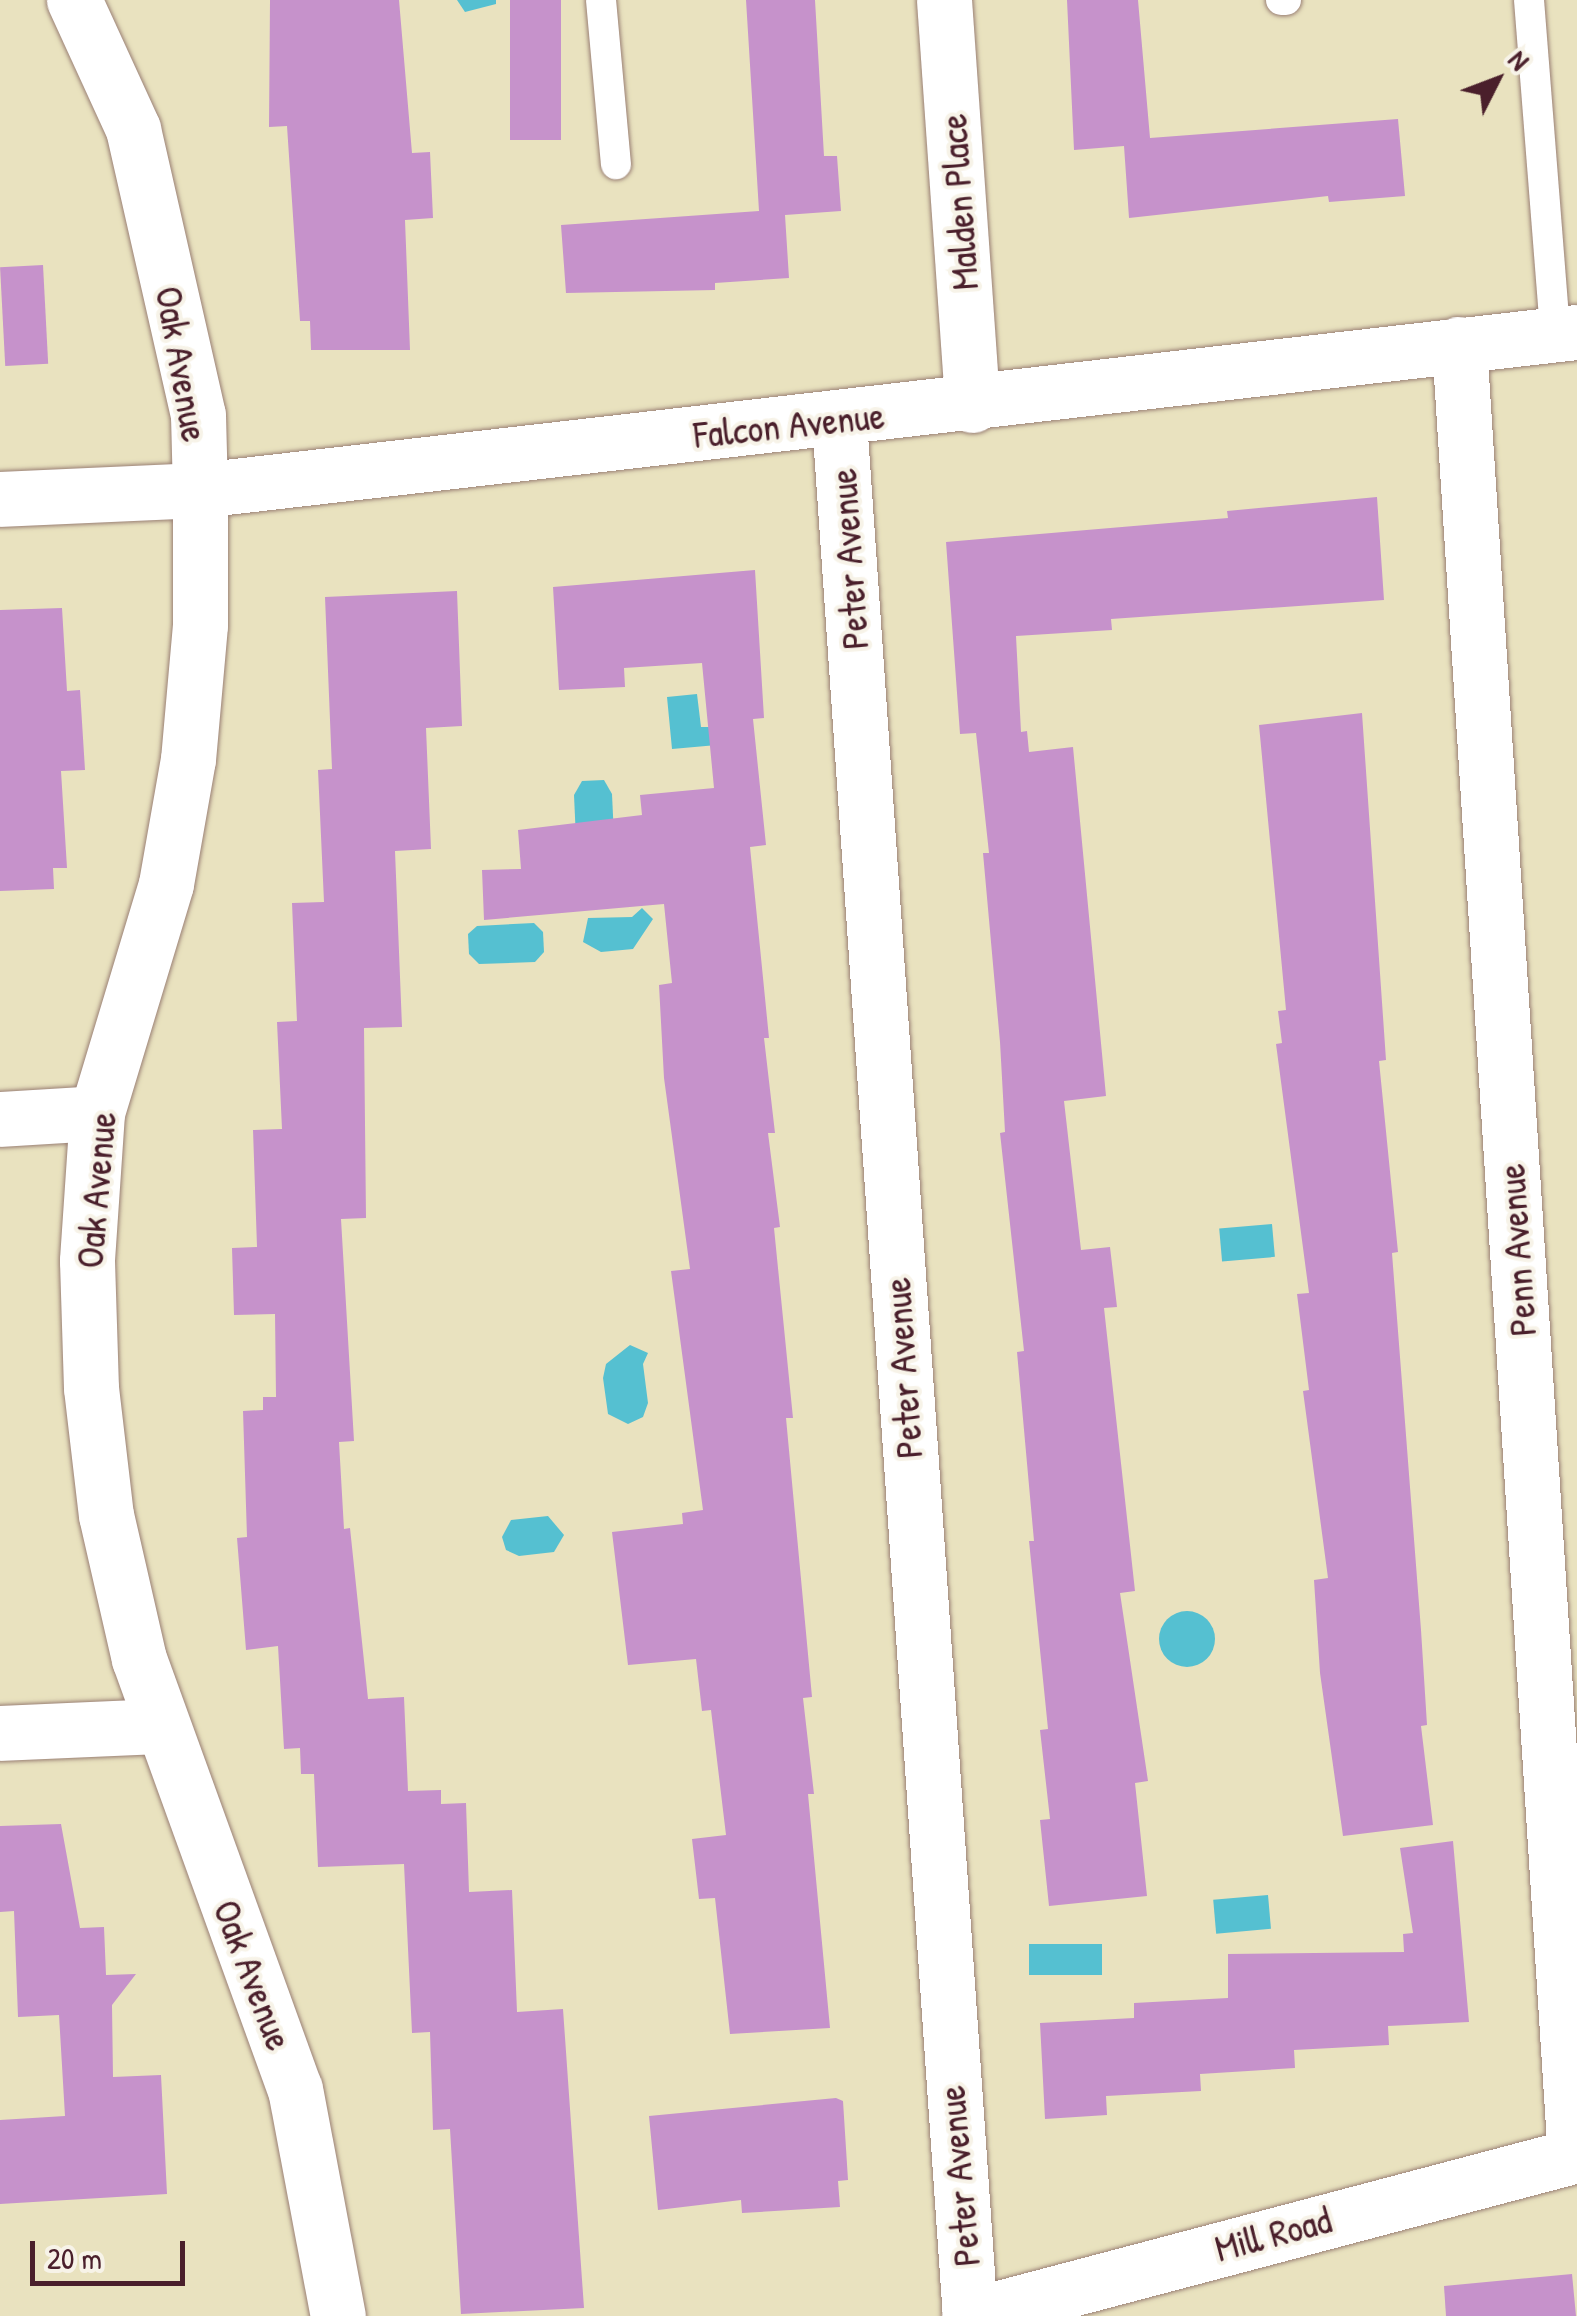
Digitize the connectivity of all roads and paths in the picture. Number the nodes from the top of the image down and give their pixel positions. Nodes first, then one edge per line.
1 (74, 0) edge
2 (601, 0) edge
3 (944, 0) edge
4 (1529, 0) edge
5 (616, 164) dead end
6 (1566, 333) edge
7 (1459, 344) junction
8 (972, 405) junction
9 (839, 420) junction
10 (200, 490) junction
11 (0, 499) edge
12 (97, 1114) junction
13 (0, 1118) edge
14 (160, 1726) junction
15 (0, 1733) edge
16 (1576, 2155) edge
17 (1074, 2301) edge
18 (338, 2316) edge
19 (970, 2316) edge

1 - 10 street, Oak Avenue
2 - 5 lane
3 - 8 street, Malden Place
4 - 6 lane
6 - 7 street, Falcon Avenue
7 - 8 street, Falcon Avenue
7 - 16 street, Penn Avenue
8 - 9 street, Falcon Avenue
9 - 10 street, Falcon Avenue
9 - 19 street, Peter Avenue
10 - 11 street, Falcon Avenue
10 - 12 street, Oak Avenue
12 - 13 street
12 - 14 street, Oak Avenue
14 - 15 street
14 - 18 street, Oak Avenue
16 - 17 street, Mill Road
17 - 19 street, Mill Road

